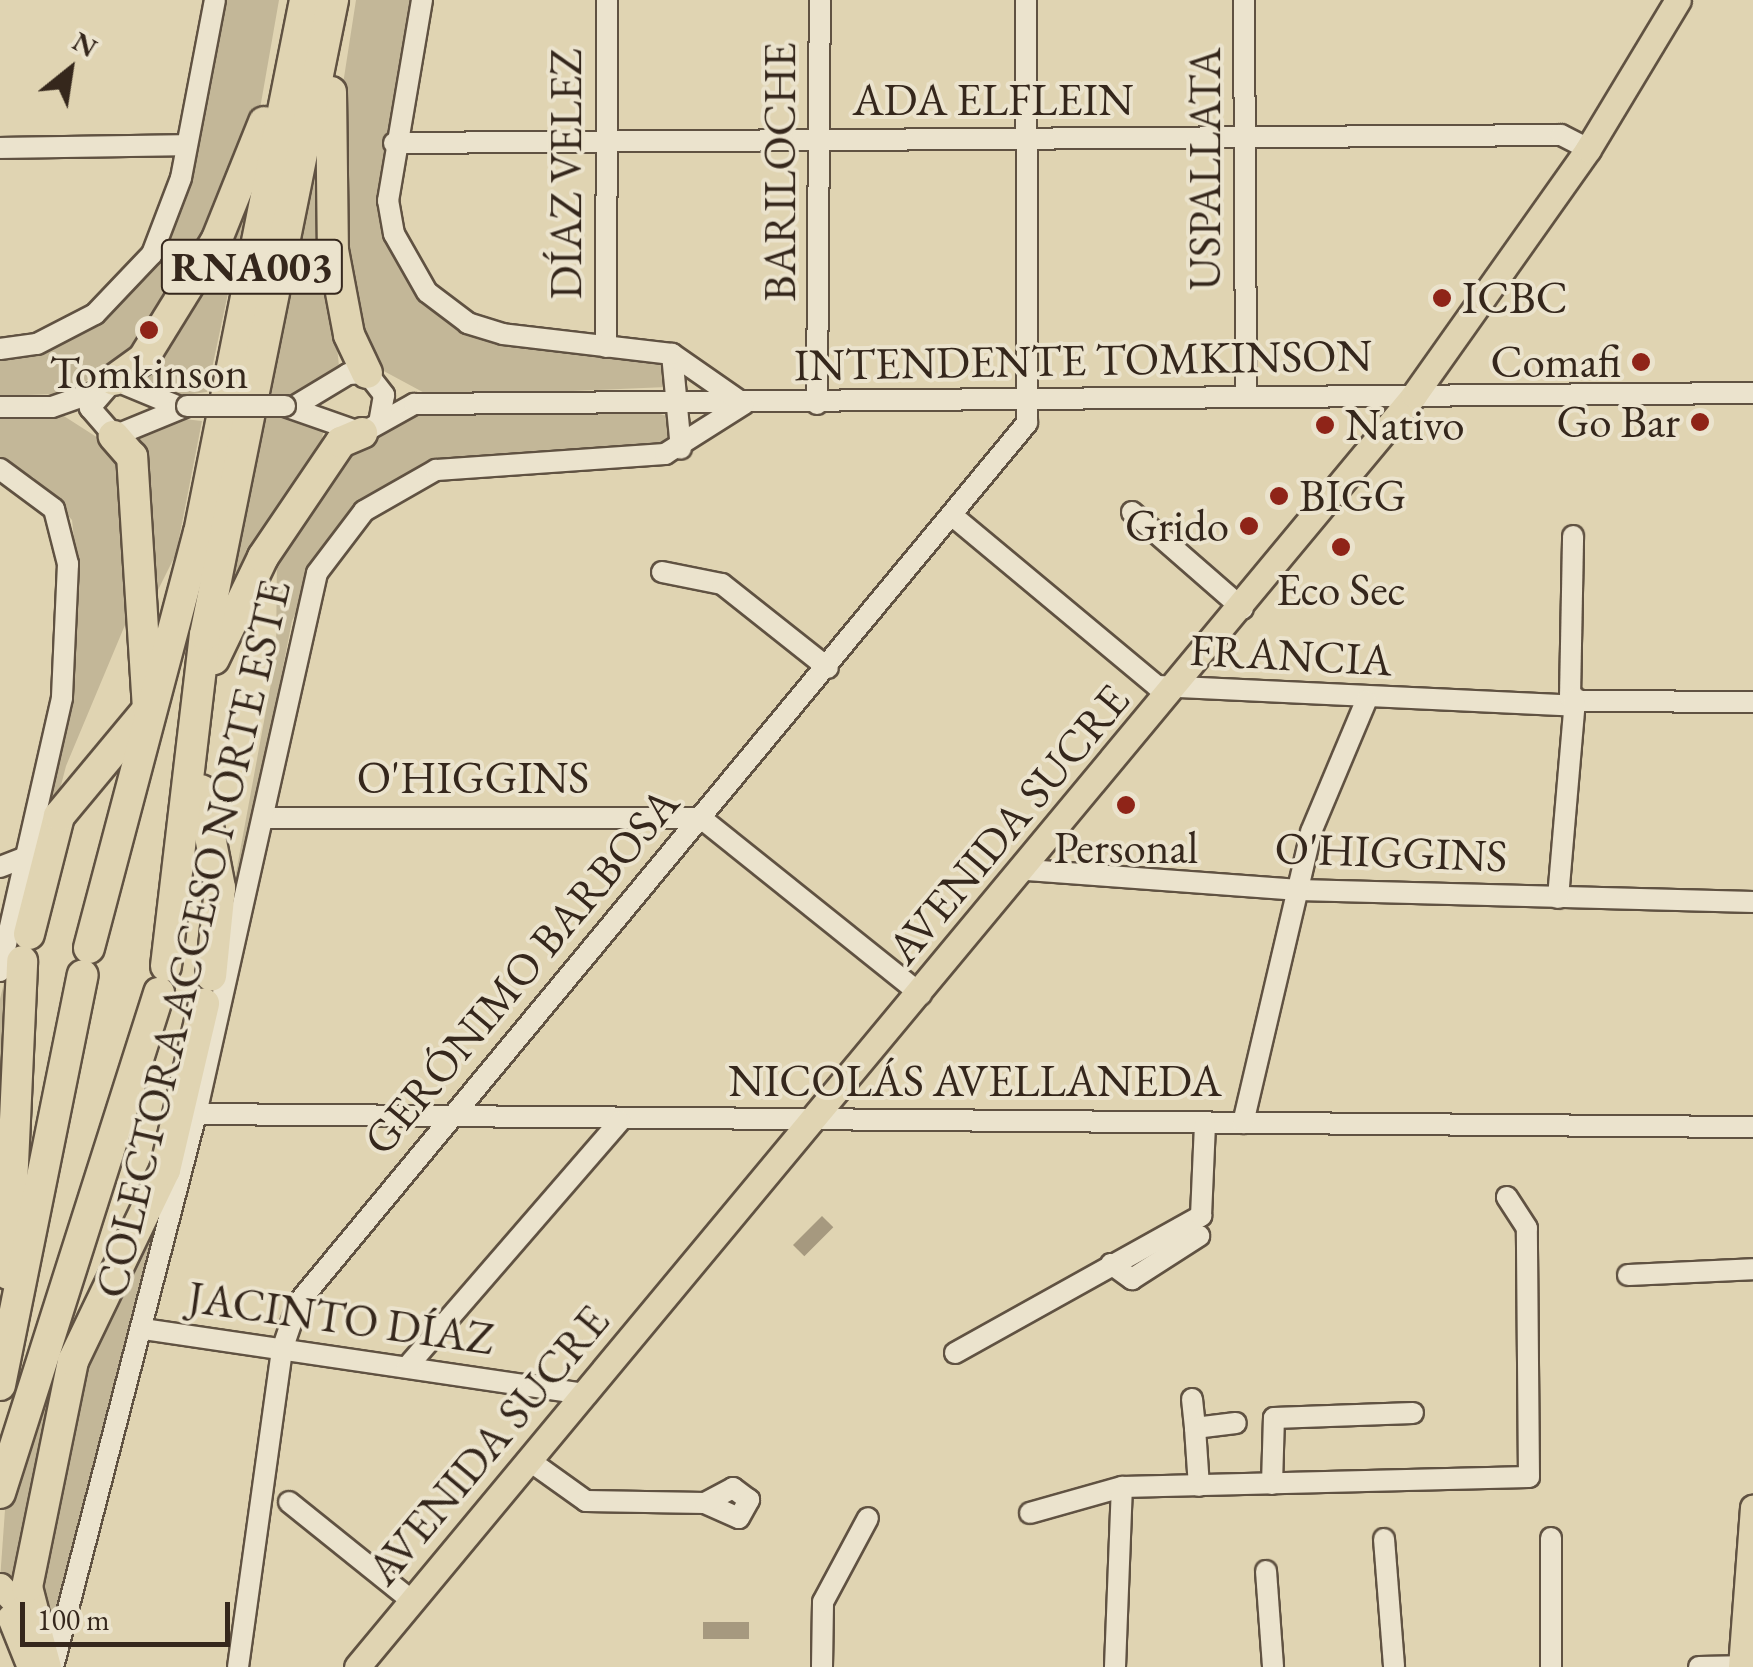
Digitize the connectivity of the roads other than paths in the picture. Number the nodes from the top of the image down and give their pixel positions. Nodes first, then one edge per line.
1 (214, 0) edge
2 (303, 0) edge
3 (422, 0) edge
4 (607, 0) edge
5 (820, 0) edge
6 (1026, 0) edge
7 (1244, 0) edge
8 (1678, 0) edge
9 (331, 11) edge
10 (1029, 138) junction
11 (1244, 139) junction
12 (822, 141) junction
13 (606, 142) junction
14 (394, 143) junction
15 (186, 146) junction
16 (0, 148) edge
17 (1588, 149) junction
18 (606, 348) junction
19 (0, 349) edge
20 (672, 354) junction
21 (373, 378) junction
22 (105, 386) junction
23 (1753, 394) edge
24 (1414, 395) junction
25 (1246, 397) junction
26 (1030, 400) junction
27 (682, 403) junction
28 (414, 404) junction
29 (744, 404) junction
30 (817, 404) junction
31 (52, 406) junction
32 (182, 406) junction
33 (290, 406) junction
34 (0, 407) edge
35 (104, 428) junction
36 (370, 428) junction
37 (682, 449) junction
38 (0, 469) edge
39 (1132, 512) dead end
40 (954, 517) junction
41 (1573, 536) dead end
42 (662, 572) dead end
43 (1243, 609) junction
44 (828, 668) junction
45 (1176, 690) junction
46 (1366, 701) junction
47 (1753, 702) edge
48 (1571, 703) junction
49 (148, 709) junction
50 (198, 710) junction
51 (195, 758) junction
52 (262, 818) junction
53 (701, 818) junction
54 (29, 856) junction
55 (0, 867) edge
56 (1027, 870) junction
57 (1299, 890) junction
58 (1558, 898) junction
59 (1753, 902) edge
60 (17, 955) edge
61 (921, 994) junction
62 (196, 1114) junction
63 (817, 1118) junction
64 (450, 1119) junction
65 (620, 1121) junction
66 (1243, 1123) junction
67 (1205, 1124) junction
68 (1753, 1127) edge
69 (14, 1169) junction
70 (1507, 1197) dead end
71 (1200, 1236) dead end
72 (0, 1237) edge
73 (1111, 1264) junction
74 (1753, 1269) edge
75 (1628, 1275) dead end
76 (0, 1306) edge
77 (144, 1329) junction
78 (282, 1350) junction
79 (955, 1353) dead end
80 (407, 1367) junction
81 (0, 1385) edge
82 (586, 1394) junction
83 (1192, 1399) dead end
84 (1413, 1414) dead end
85 (1236, 1422) dead end
86 (1194, 1428) junction
87 (530, 1461) junction
88 (1272, 1484) junction
89 (1199, 1486) junction
90 (1122, 1487) junction
91 (0, 1493) edge
92 (289, 1502) dead end
93 (705, 1503) dead end
94 (1753, 1507) edge
95 (1030, 1513) dead end
96 (868, 1518) dead end
97 (1551, 1538) dead end
98 (1384, 1539) dead end
99 (1266, 1571) dead end
100 (30, 1572) junction
101 (0, 1587) edge
102 (412, 1601) junction
103 (0, 1606) edge
104 (37, 1626) junction
105 (1740, 1666) edge
106 (1753, 1666) edge
107 (30, 1667) edge
108 (51, 1667) edge
109 (238, 1667) edge
110 (357, 1667) edge
111 (822, 1667) edge
112 (1115, 1667) edge
113 (1273, 1667) edge
114 (1394, 1667) edge
115 (1551, 1667) edge
116 (1698, 1667) edge

1 - 15 street
2 - 22 highway
2 - 49 highway, RNA003
3 - 14 street
4 - 13 street, DÍAZ VELEZ
5 - 12 street, BARILOCHE
6 - 10 street
7 - 11 street, USPALLATA
8 - 17 main road, AVENIDA SUCRE
9 - 21 highway
9 - 50 highway, RNA003
10 - 11 street, ADA ELFLEIN
10 - 12 street, ADA ELFLEIN
10 - 26 street
11 - 17 street, ADA ELFLEIN
11 - 25 street, USPALLATA
12 - 13 street, ADA ELFLEIN
12 - 30 street, BARILOCHE
13 - 14 street, ADA ELFLEIN
13 - 18 street, DÍAZ VELEZ
14 - 18 street
15 - 16 street
15 - 19 street
17 - 24 main road, AVENIDA SUCRE
18 - 20 street
20 - 27 street
20 - 29 street
21 - 28 street
21 - 33 street
21 - 36 street
22 - 31 street
22 - 32 street
22 - 35 street
23 - 24 street, INTENDENTE TOMKINSON
24 - 25 street, INTENDENTE TOMKINSON
24 - 43 main road, AVENIDA SUCRE
25 - 26 street, INTENDENTE TOMKINSON
26 - 30 street, INTENDENTE TOMKINSON
26 - 40 street, GERÓNIMO BARBOSA
27 - 28 street, INTENDENTE TOMKINSON
27 - 29 street, INTENDENTE TOMKINSON
27 - 37 street
28 - 36 street, INTENDENTE TOMKINSON
29 - 30 street, INTENDENTE TOMKINSON
29 - 37 street
31 - 34 street
31 - 35 street
32 - 33 street, bridge
32 - 35 street
33 - 36 street
35 - 49 highway
36 - 50 highway
37 - 52 street, COLECTORA ACCESO NORTE ESTE
38 - 54 street
39 - 43 street
40 - 44 street, GERÓNIMO BARBOSA
40 - 45 street, FRANCIA
41 - 48 street
42 - 44 street
43 - 45 main road, AVENIDA SUCRE
44 - 53 street, GERÓNIMO BARBOSA
45 - 46 street, FRANCIA
45 - 56 main road, AVENIDA SUCRE
46 - 48 street, FRANCIA
46 - 57 street
47 - 48 street, FRANCIA
48 - 58 street
49 - 60 highway
49 - 81 highway, RNA003
50 - 51 highway, RNA003
51 - 91 highway, RNA003
51 - 100 highway
52 - 53 street, O'HIGGINS
52 - 62 street, COLECTORA ACCESO NORTE ESTE
53 - 61 street
53 - 64 street, GERÓNIMO BARBOSA
54 - 55 street
54 - 60 street
56 - 57 street, O'HIGGINS
56 - 61 main road, AVENIDA SUCRE
57 - 58 street, O'HIGGINS
57 - 66 street
58 - 59 street, O'HIGGINS
60 - 69 highway
61 - 63 main road, AVENIDA SUCRE
62 - 64 street, NICOLÁS AVELLANEDA
62 - 77 street, COLECTORA ACCESO NORTE ESTE
63 - 65 street, NICOLÁS AVELLANEDA
63 - 67 street, NICOLÁS AVELLANEDA
63 - 82 main road, AVENIDA SUCRE
64 - 65 street, NICOLÁS AVELLANEDA
64 - 78 street, GERÓNIMO BARBOSA
65 - 80 street
66 - 67 street, NICOLÁS AVELLANEDA
66 - 68 street, NICOLÁS AVELLANEDA
67 - 73 street
69 - 72 highway
69 - 76 highway
70 - 88 street
71 - 73 street
73 - 79 street
74 - 75 street
77 - 78 street, JACINTO DÍAZ
77 - 108 street, COLECTORA ACCESO NORTE ESTE
78 - 80 street, JACINTO DÍAZ
78 - 109 street, GERÓNIMO BARBOSA
80 - 82 street, JACINTO DÍAZ
82 - 87 main road, AVENIDA SUCRE
83 - 86 street
84 - 88 street
85 - 86 street
86 - 89 street
87 - 93 street
87 - 102 main road, AVENIDA SUCRE
88 - 89 street
89 - 90 street
90 - 95 street
90 - 112 street
92 - 102 street
94 - 105 main road
96 - 111 street
97 - 115 street
98 - 114 street
99 - 113 street
100 - 101 highway
100 - 104 highway
101 - 104 main road
102 - 110 main road, AVENIDA SUCRE
103 - 107 main road
104 - 108 main road
105 - 106 street
105 - 116 street

